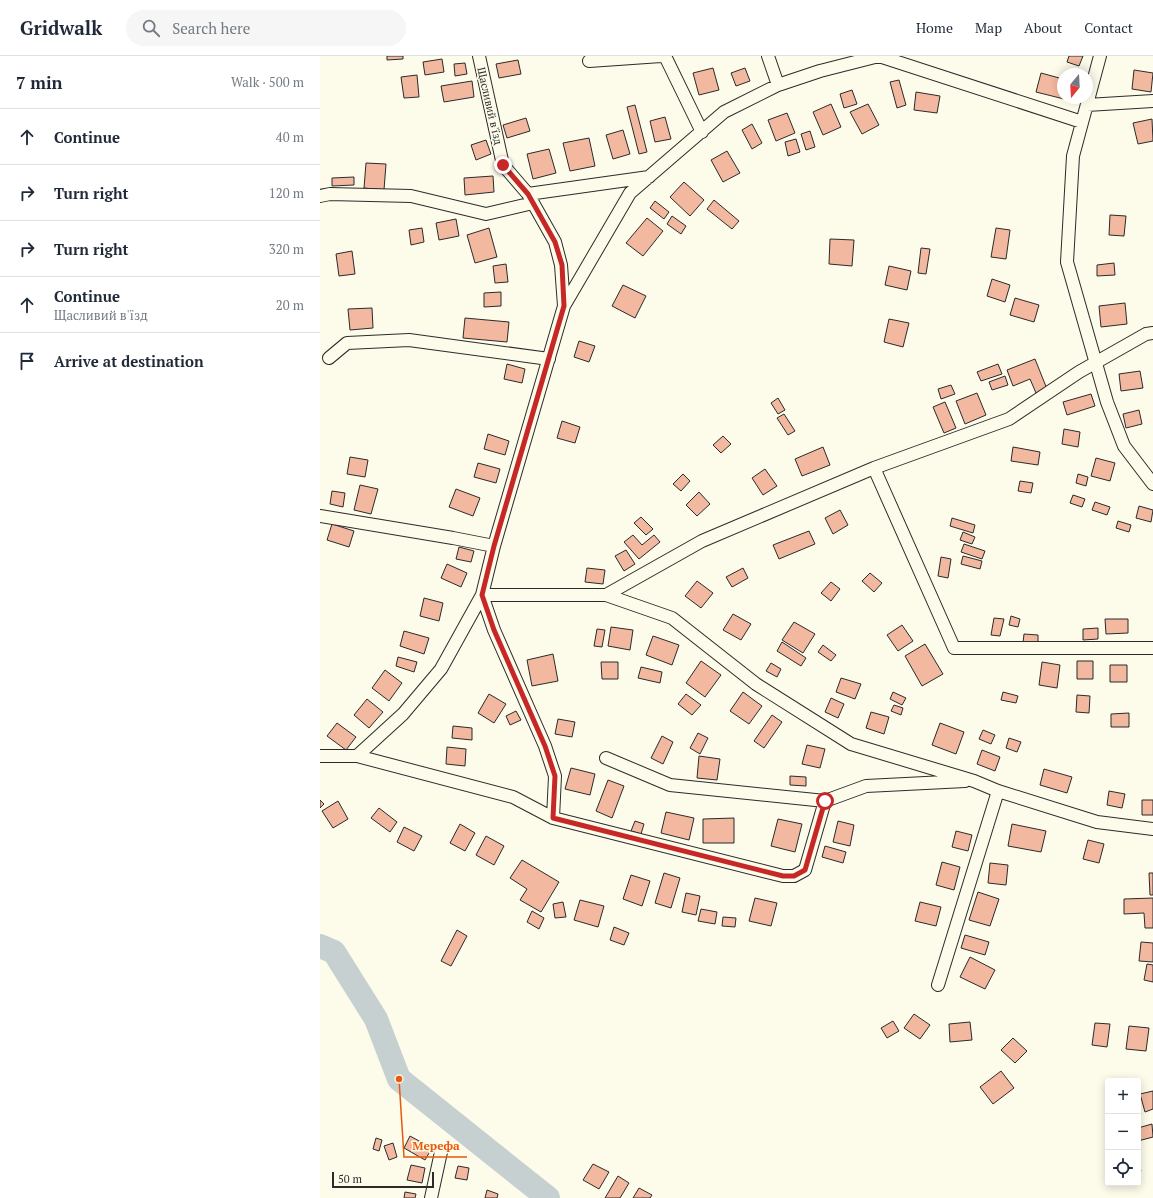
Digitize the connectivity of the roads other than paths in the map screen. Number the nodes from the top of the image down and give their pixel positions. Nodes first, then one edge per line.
1 (478, 56) edge
2 (661, 56) edge
3 (665, 56) edge
4 (768, 56) edge
5 (1100, 56) edge
6 (589, 61) dead end
7 (778, 84) junction
8 (1153, 100) edge
9 (1087, 105) junction
10 (1082, 122) junction
11 (702, 132) junction
12 (649, 177) junction
13 (320, 196) edge
14 (530, 199) junction
15 (564, 306) junction
16 (1153, 333) edge
17 (329, 358) dead end
18 (549, 359) junction
19 (1095, 362) junction
20 (874, 468) junction
21 (1153, 484) edge
22 (320, 516) edge
23 (494, 546) junction
24 (482, 595) junction
25 (606, 595) junction
26 (1153, 648) edge
27 (320, 756) edge
28 (357, 756) junction
29 (606, 758) dead end
30 (974, 781) junction
31 (998, 791) junction
32 (825, 801) junction
33 (553, 818) junction
34 (1153, 829) edge
35 (938, 985) dead end
36 (441, 1152) dead end
37 (432, 1198) edge

1 - 14 street, Щасливий в'їзд
2 - 6 street
3 - 11 street
4 - 7 street
5 - 9 street
7 - 10 street
7 - 11 street
8 - 9 street
9 - 10 street
10 - 19 street
11 - 12 street
12 - 14 street
12 - 15 street
13 - 14 street
14 - 15 street, Щасливий в'їзд
15 - 18 street
16 - 19 street
17 - 18 street
18 - 23 street
19 - 20 street
19 - 21 street
20 - 25 street
20 - 26 street
22 - 23 street
23 - 24 street
24 - 25 street
24 - 28 street
24 - 33 street
25 - 30 street
27 - 28 street
28 - 33 street
29 - 32 street
30 - 31 street
30 - 32 street
31 - 34 street
31 - 35 street
32 - 33 street
36 - 37 street

